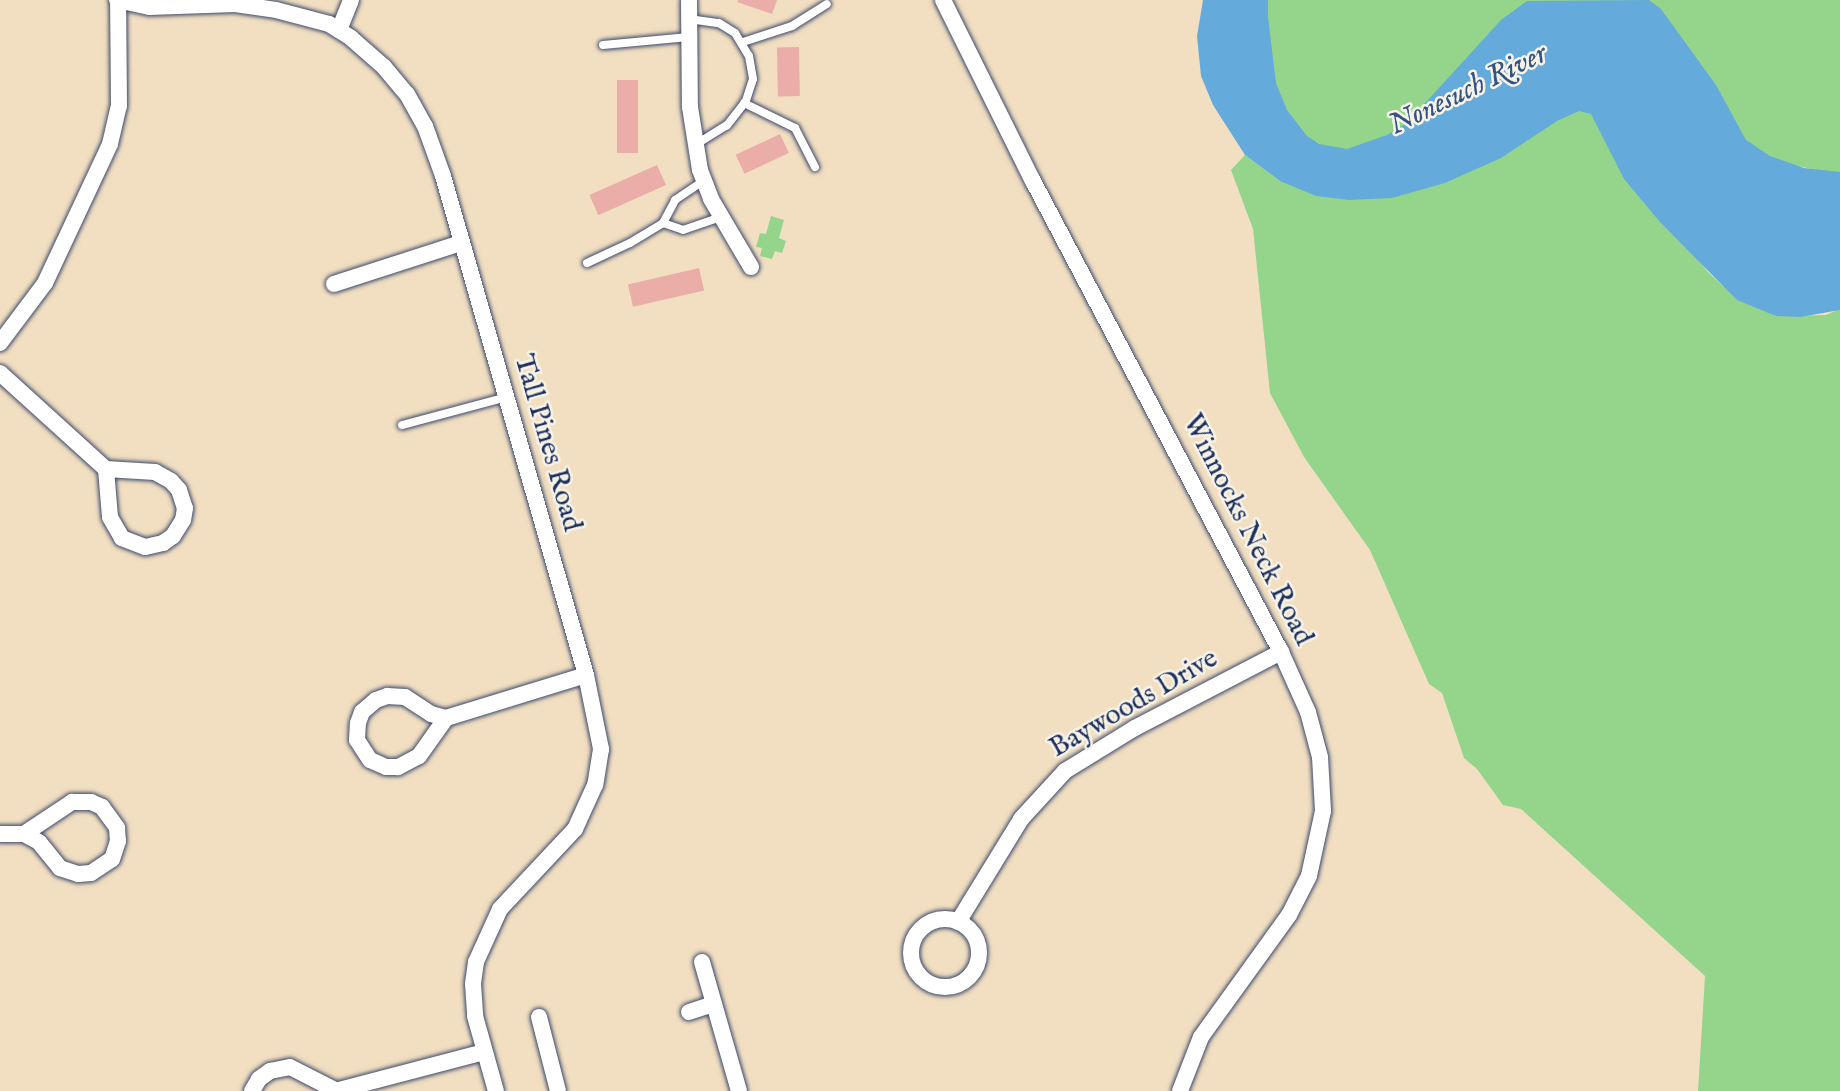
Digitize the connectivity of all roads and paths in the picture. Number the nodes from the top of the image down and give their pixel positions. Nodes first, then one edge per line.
1 (118, 0) edge
2 (351, 0) edge
3 (689, 0) edge
4 (943, 0) edge
5 (827, 4) dead end
6 (689, 19) junction
7 (339, 30) junction
8 (689, 37) junction
9 (743, 42) junction
10 (603, 45) dead end
11 (744, 103) junction
12 (695, 145) junction
13 (815, 167) dead end
14 (703, 181) junction
15 (721, 217) junction
16 (663, 223) junction
17 (461, 243) junction
18 (587, 263) dead end
19 (751, 267) dead end
20 (334, 284) dead end
21 (0, 343) edge
22 (0, 373) edge
23 (506, 397) junction
24 (402, 425) dead end
25 (106, 469) junction
26 (1281, 652) junction
27 (586, 675) junction
28 (446, 718) junction
29 (0, 834) edge
30 (24, 834) junction
31 (958, 922) junction
32 (702, 962) dead end
33 (714, 1004) junction
34 (690, 1012) dead end
35 (539, 1017) dead end
36 (484, 1052) junction
37 (548, 1054) junction
38 (531, 1058) dead end
39 (338, 1090) edge
40 (252, 1091) edge
41 (496, 1091) edge
42 (558, 1091) edge
43 (739, 1091) edge
44 (1180, 1091) edge

1 - 7 street, Tall Pines Road
1 - 21 street
2 - 7 street
3 - 6 street
4 - 26 street, Winnocks Neck Road
5 - 9 lane
6 - 8 street
6 - 9 lane
7 - 17 street, Tall Pines Road
8 - 10 lane
8 - 12 street
9 - 11 lane
11 - 12 lane
11 - 13 lane
12 - 14 street
14 - 15 street
14 - 16 lane
15 - 16 lane
15 - 19 street
16 - 18 lane
17 - 20 street
17 - 23 street, Tall Pines Road
22 - 25 street
23 - 24 lane
23 - 27 street, Tall Pines Road
25 - 25 street
26 - 31 street, Baywoods Drive
26 - 44 street, Winnocks Neck Road
27 - 28 street
27 - 36 street, Tall Pines Road
28 - 28 street
29 - 30 street
30 - 30 street
31 - 31 street
32 - 33 street
33 - 34 street
33 - 43 street
35 - 37 street
36 - 39 street
36 - 41 street, Tall Pines Road
37 - 38 street
37 - 42 street
39 - 40 street

